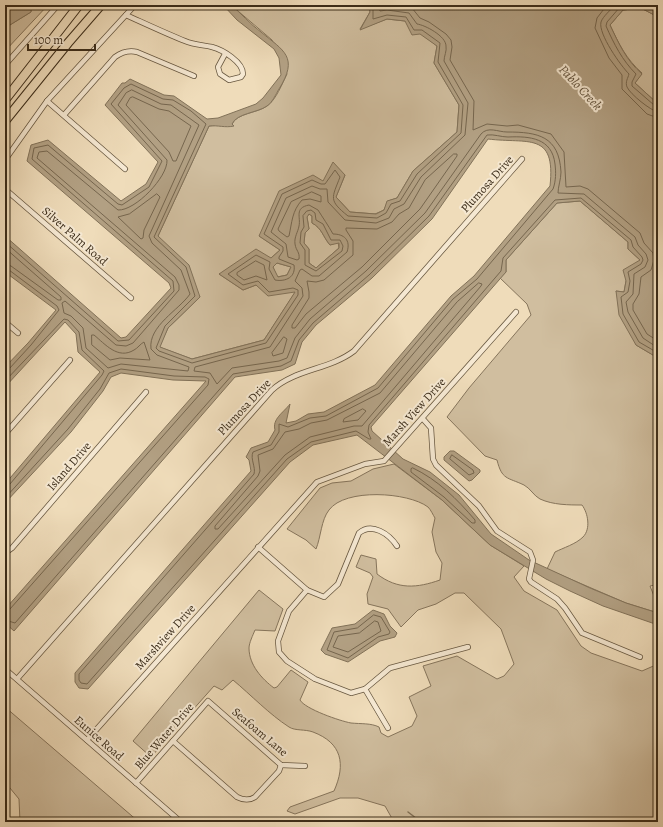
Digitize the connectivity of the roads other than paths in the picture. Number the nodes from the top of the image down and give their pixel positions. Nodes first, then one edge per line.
1 (58, 5) edge
2 (79, 5) edge
3 (102, 5) edge
4 (135, 5) edge
5 (126, 15) junction
6 (225, 54) junction
7 (5, 64) edge
8 (194, 76) dead end
9 (5, 100) edge
10 (47, 101) junction
11 (64, 115) junction
12 (5, 121) edge
13 (522, 159) dead end
14 (5, 160) edge
15 (125, 169) dead end
16 (5, 189) edge
17 (131, 298) dead end
18 (516, 312) dead end
19 (5, 322) edge
20 (18, 333) dead end
21 (70, 360) dead end
22 (146, 392) dead end
23 (423, 419) junction
24 (5, 434) edge
25 (258, 546) junction
26 (397, 546) dead end
27 (5, 553) edge
28 (307, 590) junction
29 (468, 647) dead end
30 (640, 657) dead end
31 (5, 669) edge
32 (17, 679) junction
33 (365, 689) junction
34 (208, 701) joint
35 (388, 728) dead end
36 (87, 740) junction
37 (173, 741) junction
38 (281, 765) junction
39 (305, 766) dead end
40 (136, 783) junction
41 (181, 822) edge

1 - 7 street
2 - 9 highway
3 - 12 highway
4 - 5 street
5 - 6 street
5 - 10 street
6 - 6 street
8 - 11 street
10 - 11 street
10 - 14 street
11 - 15 street
13 - 32 street, Plumosa Drive
16 - 17 street, Silver Palm Road
18 - 23 street, Marsh View Drive
19 - 20 street
21 - 24 street
22 - 27 street, Island Drive
23 - 25 street, Marsh View Drive
23 - 30 street
25 - 28 street
25 - 36 street, Marshview Drive
26 - 28 street
28 - 33 street
29 - 33 street
31 - 32 street, Eunice Road
32 - 36 street, Eunice Road
33 - 35 street
34 - 37 street, Blue Water Drive
34 - 38 street, Seafoam Lane
36 - 40 street, Eunice Road
37 - 38 street
37 - 40 street, Blue Water Drive
38 - 39 street, Seafoam Lane
40 - 41 street, Eunice Road

